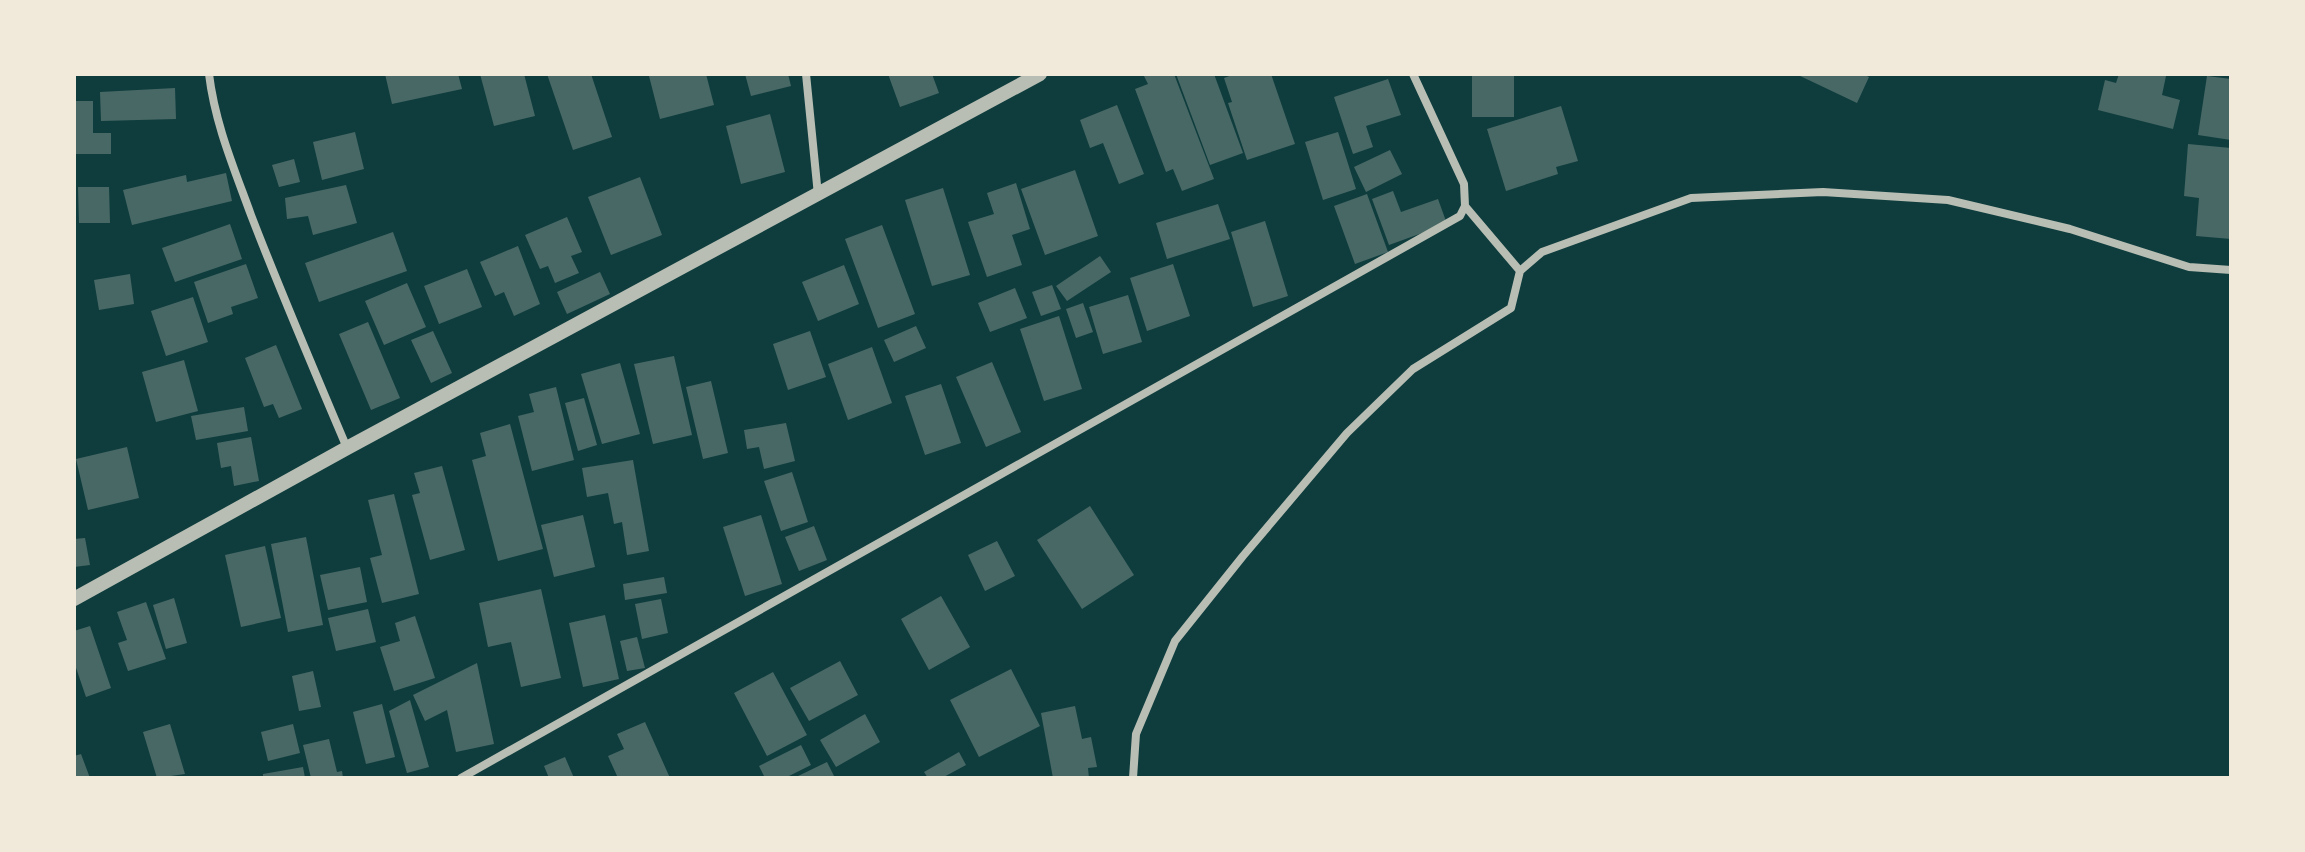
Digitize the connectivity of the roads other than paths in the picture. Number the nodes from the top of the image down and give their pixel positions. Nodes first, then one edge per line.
1 (209, 74) edge
2 (806, 74) edge
3 (1040, 74) edge
4 (1413, 74) edge
5 (818, 195) junction
6 (1465, 206) junction
7 (2231, 270) edge
8 (1520, 271) junction
9 (347, 448) junction
10 (74, 599) edge
11 (461, 778) edge
12 (1133, 778) edge

1 - 9 street
2 - 5 street
3 - 5 street
4 - 6 street
5 - 9 street
6 - 8 street
6 - 11 street
7 - 8 street
8 - 12 street
9 - 10 street

